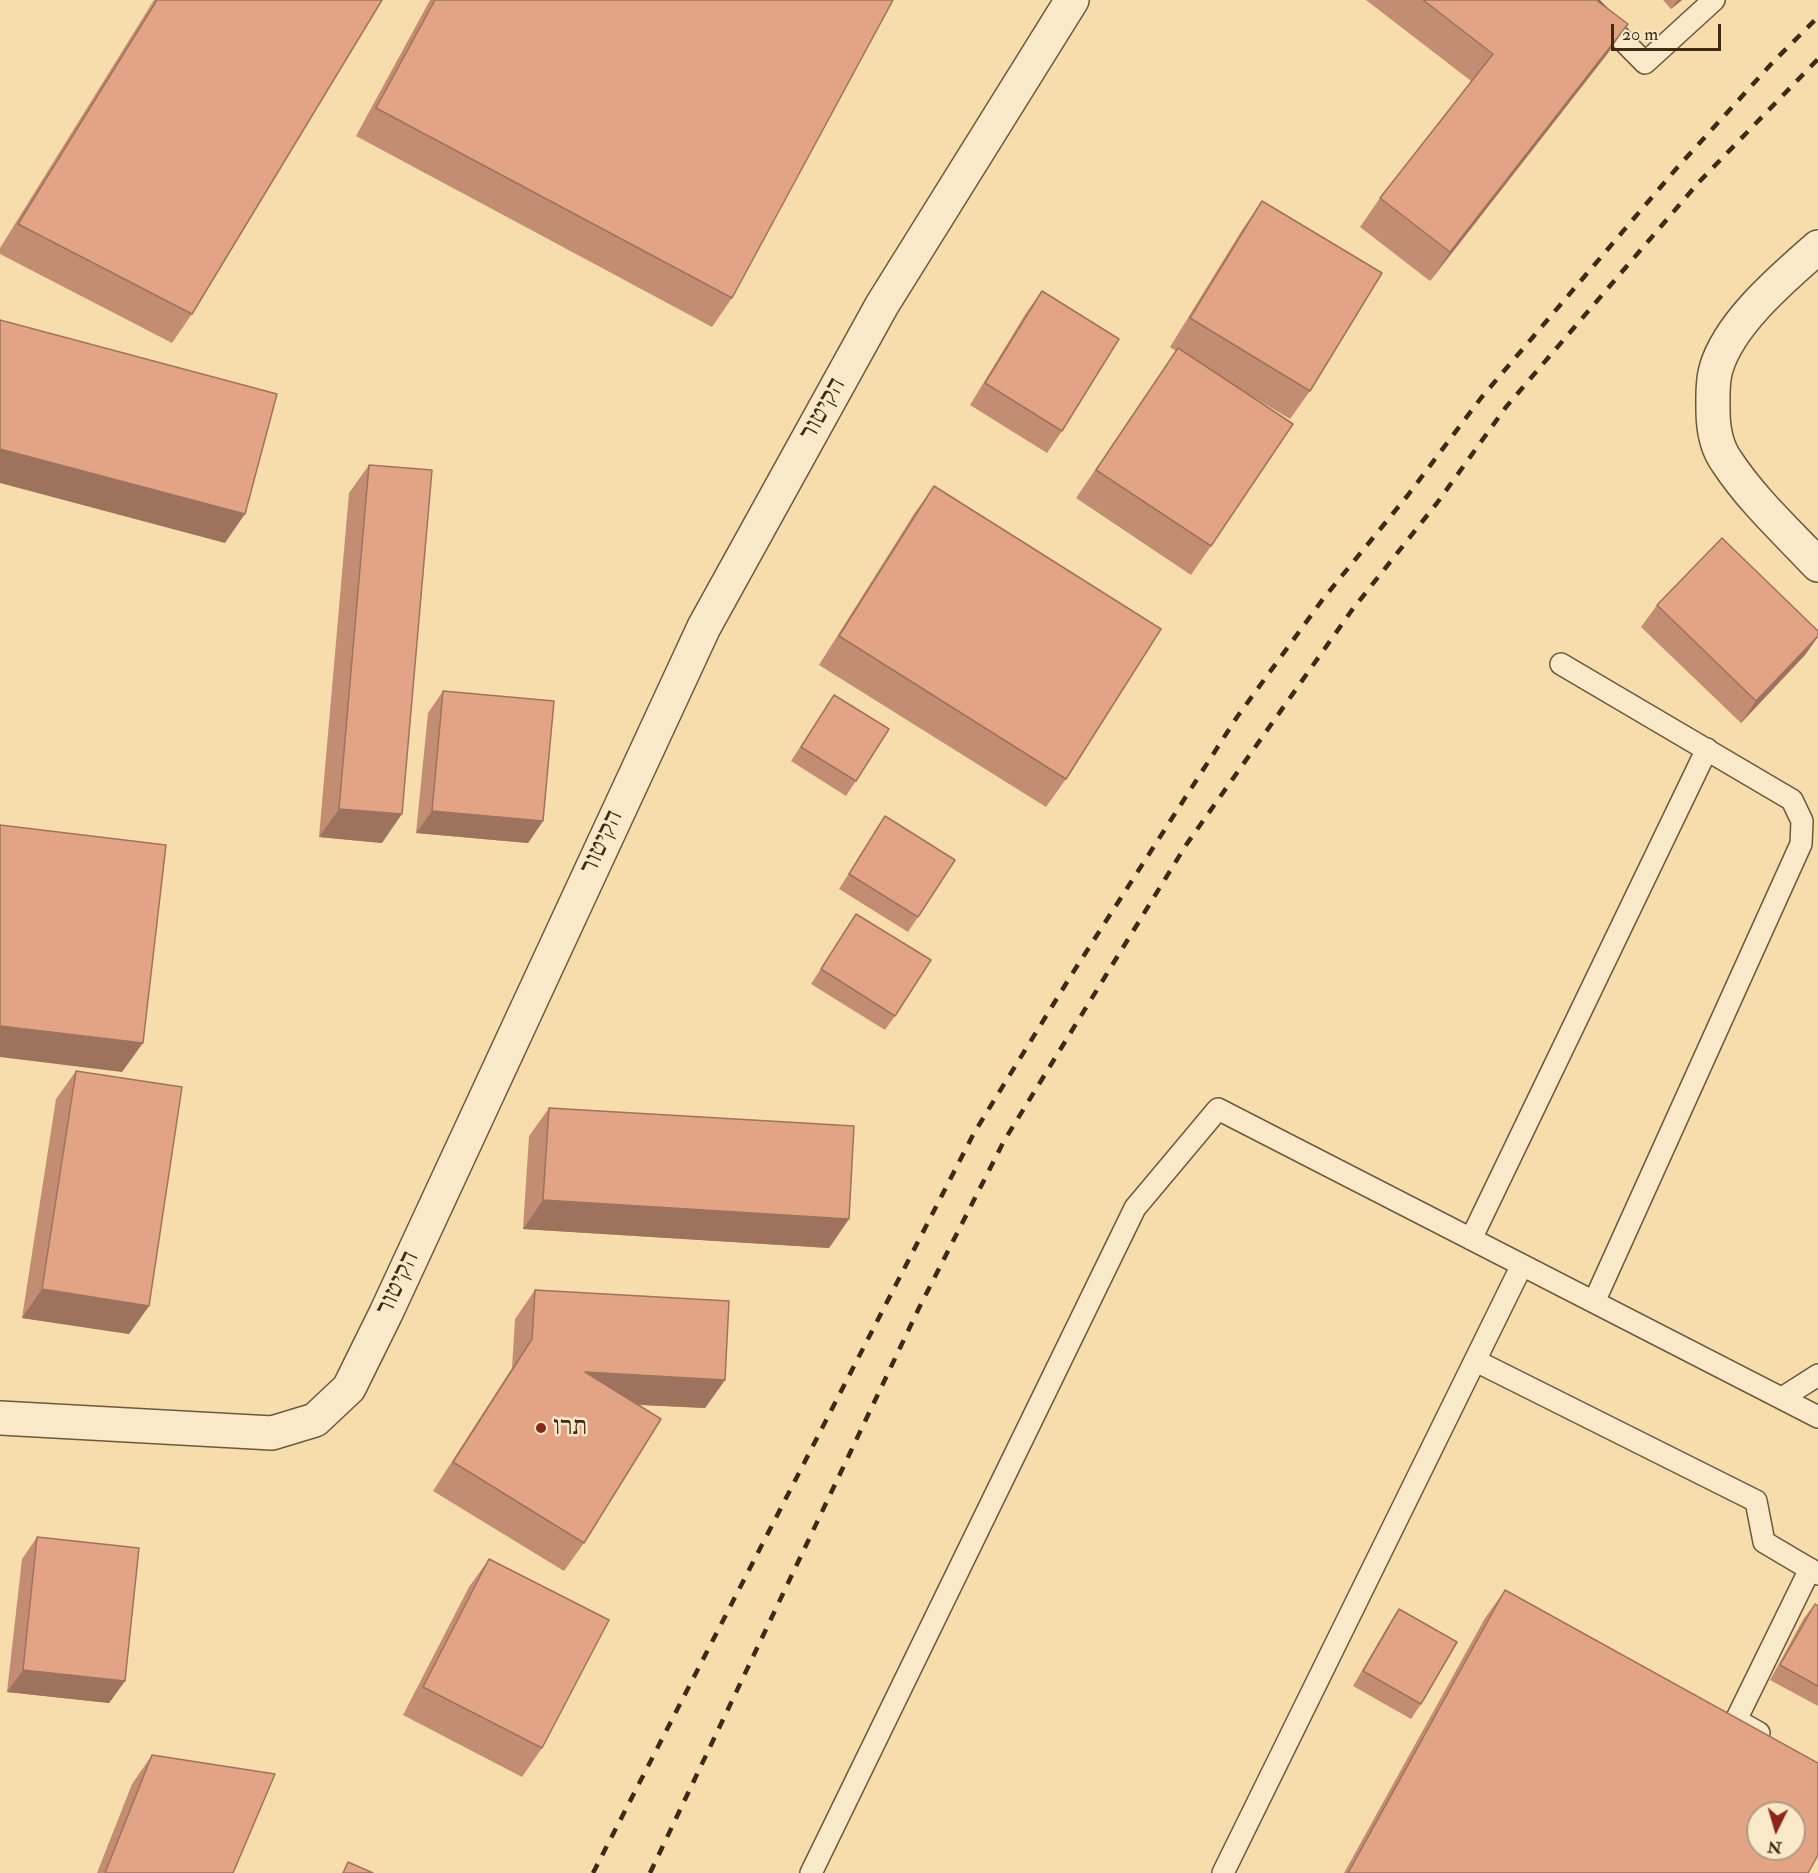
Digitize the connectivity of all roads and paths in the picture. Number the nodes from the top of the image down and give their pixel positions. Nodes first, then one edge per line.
1 (1072, 0) edge
2 (1583, 0) edge
3 (1714, 0) edge
4 (1818, 247) edge
5 (1818, 565) edge
6 (1561, 664) dead end
7 (1707, 749) junction
8 (1471, 1239) junction
9 (1522, 1265) junction
10 (1594, 1302) junction
11 (1476, 1361) junction
12 (1818, 1375) edge
13 (1782, 1398) junction
14 (1818, 1417) edge
15 (0, 1418) edge
16 (1814, 1571) edge
17 (1777, 1743) edge
18 (811, 1873) edge
19 (1223, 1873) edge

1 - 15 street, הקיטור
2 - 3 lane
4 - 5 street
6 - 7 lane
7 - 8 lane
7 - 10 lane
8 - 9 lane
8 - 18 lane
9 - 10 lane
9 - 11 lane
10 - 13 lane
11 - 16 lane
11 - 19 lane
12 - 13 lane
13 - 14 lane
16 - 17 lane

